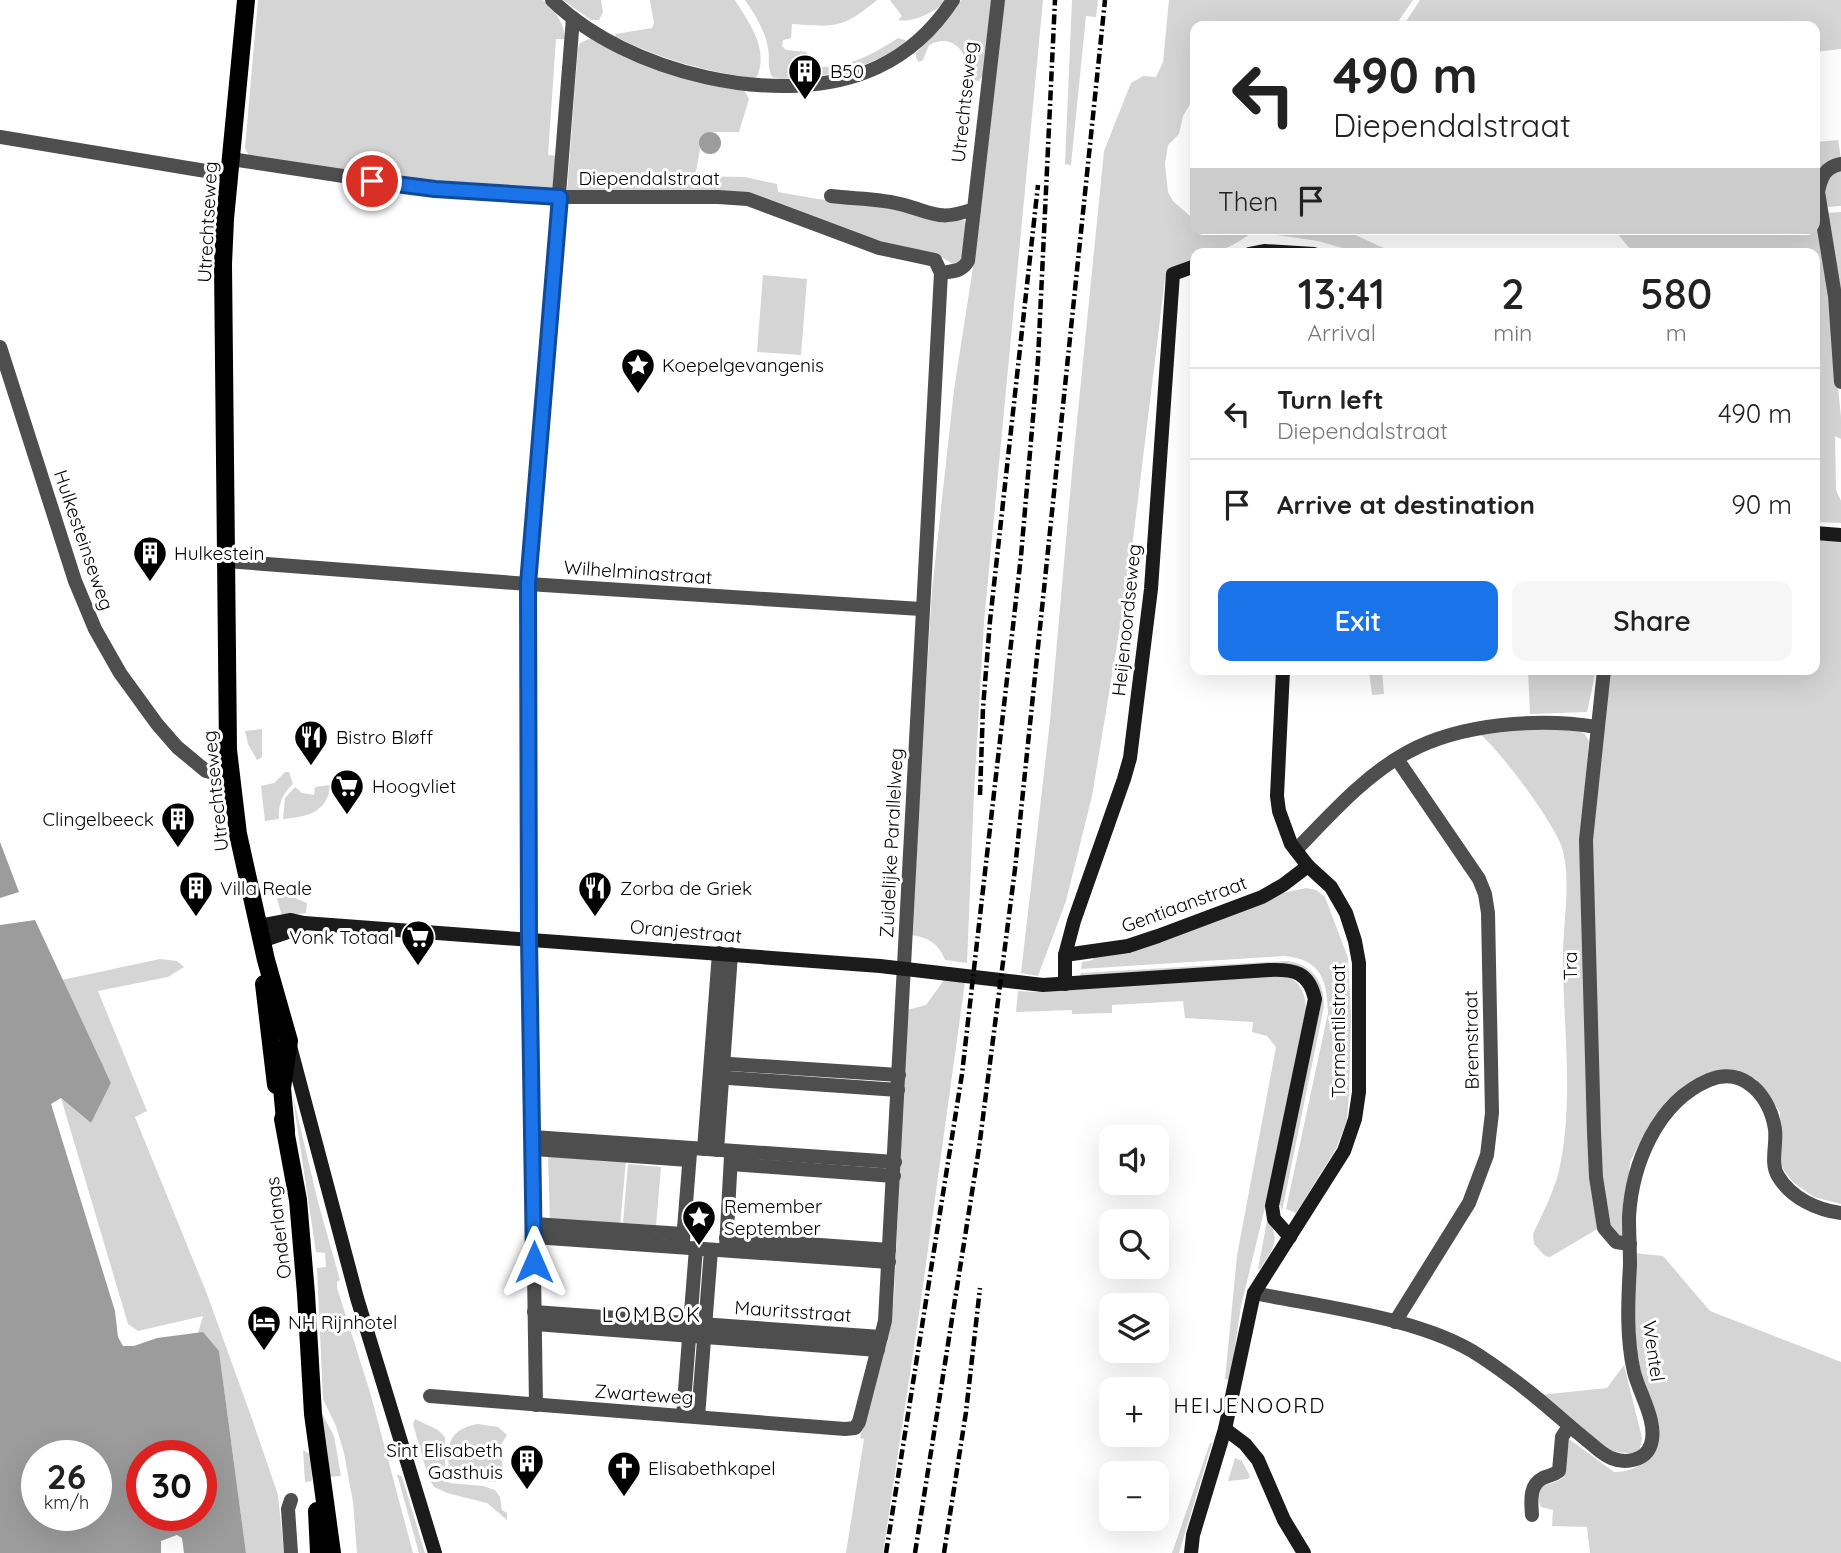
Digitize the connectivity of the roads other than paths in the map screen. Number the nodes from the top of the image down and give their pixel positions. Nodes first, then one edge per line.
1 (246, 0) edge
2 (552, 0) edge
3 (953, 0) edge
4 (998, 0) edge
5 (573, 18) junction
6 (0, 137) edge
7 (1841, 164) edge
8 (230, 167) junction
9 (1820, 183) edge
10 (831, 196) dead end
11 (560, 197) junction
12 (1820, 204) edge
13 (974, 209) junction
14 (1190, 268) edge
15 (941, 273) junction
16 (0, 347) edge
17 (1841, 382) edge
18 (1820, 533) edge
19 (1841, 535) edge
20 (226, 561) junction
21 (528, 584) junction
22 (922, 610) junction
23 (1283, 675) edge
24 (1603, 675) edge
25 (1597, 727) junction
26 (1396, 759) junction
27 (230, 777) junction
28 (1296, 850) junction
29 (1308, 866) junction
30 (529, 938) junction
31 (262, 939) junction
32 (725, 954) junction
33 (1065, 956) junction
34 (903, 968) junction
35 (1065, 984) junction
36 (289, 1041) junction
37 (716, 1070) junction
38 (898, 1082) junction
39 (286, 1130) junction
40 (533, 1143) junction
41 (710, 1154) junction
42 (894, 1169) junction
43 (1841, 1213) edge
44 (534, 1231) junction
45 (1290, 1237) junction
46 (687, 1243) junction
47 (1630, 1244) junction
48 (721, 1246) junction
49 (889, 1256) junction
50 (1254, 1293) junction
51 (534, 1318) junction
52 (1395, 1322) junction
53 (690, 1329) junction
54 (705, 1331) junction
55 (879, 1344) junction
56 (430, 1396) dead end
57 (536, 1405) junction
58 (691, 1417) junction
59 (1569, 1426) junction
60 (855, 1428) joint
61 (1225, 1429) junction
62 (317, 1448) junction
63 (291, 1500) dead end
64 (1532, 1515) dead end
65 (291, 1553) edge
66 (319, 1553) edge
67 (332, 1553) edge
68 (435, 1553) edge
69 (1192, 1553) edge
70 (1304, 1553) edge

1 - 8 main road, Utrechtseweg
2 - 5 street, Utrechtseweg
3 - 5 street, Utrechtseweg
4 - 13 street, Utrechtseweg
5 - 11 street
6 - 8 street, Diependalstraat
7 - 9 street
8 - 11 street, Diependalstraat
8 - 20 main road, Utrechtseweg
10 - 13 street
11 - 15 street, Diependalstraat
11 - 21 street
12 - 17 street
13 - 15 street, Utrechtseweg
14 - 33 street, Heijenoordseweg
15 - 22 street, Zuidelijke Parallelweg
16 - 27 street, Hulkesteinseweg
18 - 19 street
20 - 21 street, Wilhelminastraat
20 - 27 main road, Utrechtseweg
21 - 22 street, Wilhelminastraat
21 - 30 street
22 - 34 street, Zuidelijke Parallelweg
23 - 28 street, Tormentilstraat
24 - 25 street, Tra
25 - 26 street
25 - 47 street, Tra
26 - 28 street
26 - 52 street, Bremstraat
27 - 31 main road, Utrechtseweg
28 - 29 street, Tormentilstraat
29 - 33 street, Gentiaanstraat
29 - 45 street, Tormentilstraat
30 - 31 street, Oranjestraat
30 - 32 street, Oranjestraat
30 - 40 street
31 - 36 main road, Utrechtseweg
31 - 39 main road, Onderlangs
32 - 34 street, Oranjestraat
32 - 37 street
33 - 35 street, Heijenoordseweg
34 - 35 street, Oranjestraat
34 - 38 street, Zuidelijke Parallelweg
35 - 45 street, Oranjestraat
36 - 39 main road, Onderlangs
36 - 68 street, Utrechtseweg
37 - 38 street
37 - 41 street
38 - 42 street, Zuidelijke Parallelweg
39 - 62 main road, Onderlangs
40 - 41 street
40 - 44 street
41 - 42 street
41 - 46 street
41 - 48 street
42 - 49 street, Zuidelijke Parallelweg
43 - 47 street, Wentel
44 - 46 street
44 - 51 street
45 - 50 street, Tormentilstraat
46 - 48 street
46 - 53 street
47 - 59 street, Wentel
48 - 49 street
48 - 54 street
49 - 55 street, Zuidelijke Parallelweg
50 - 52 street, Wentel
50 - 61 street
51 - 53 street, Mauritsstraat
51 - 57 street
52 - 59 street, Wentel
53 - 54 street, Mauritsstraat
53 - 58 street
54 - 55 street, Mauritsstraat
54 - 58 street
55 - 60 street, Zuidelijke Parallelweg
56 - 57 street, Zwarteweg
57 - 58 street, Zwarteweg
58 - 60 street, Zwarteweg
59 - 64 street
61 - 69 street
61 - 70 street
62 - 66 main road, Onderlangs
62 - 67 main road, Onderlangs
63 - 65 street

